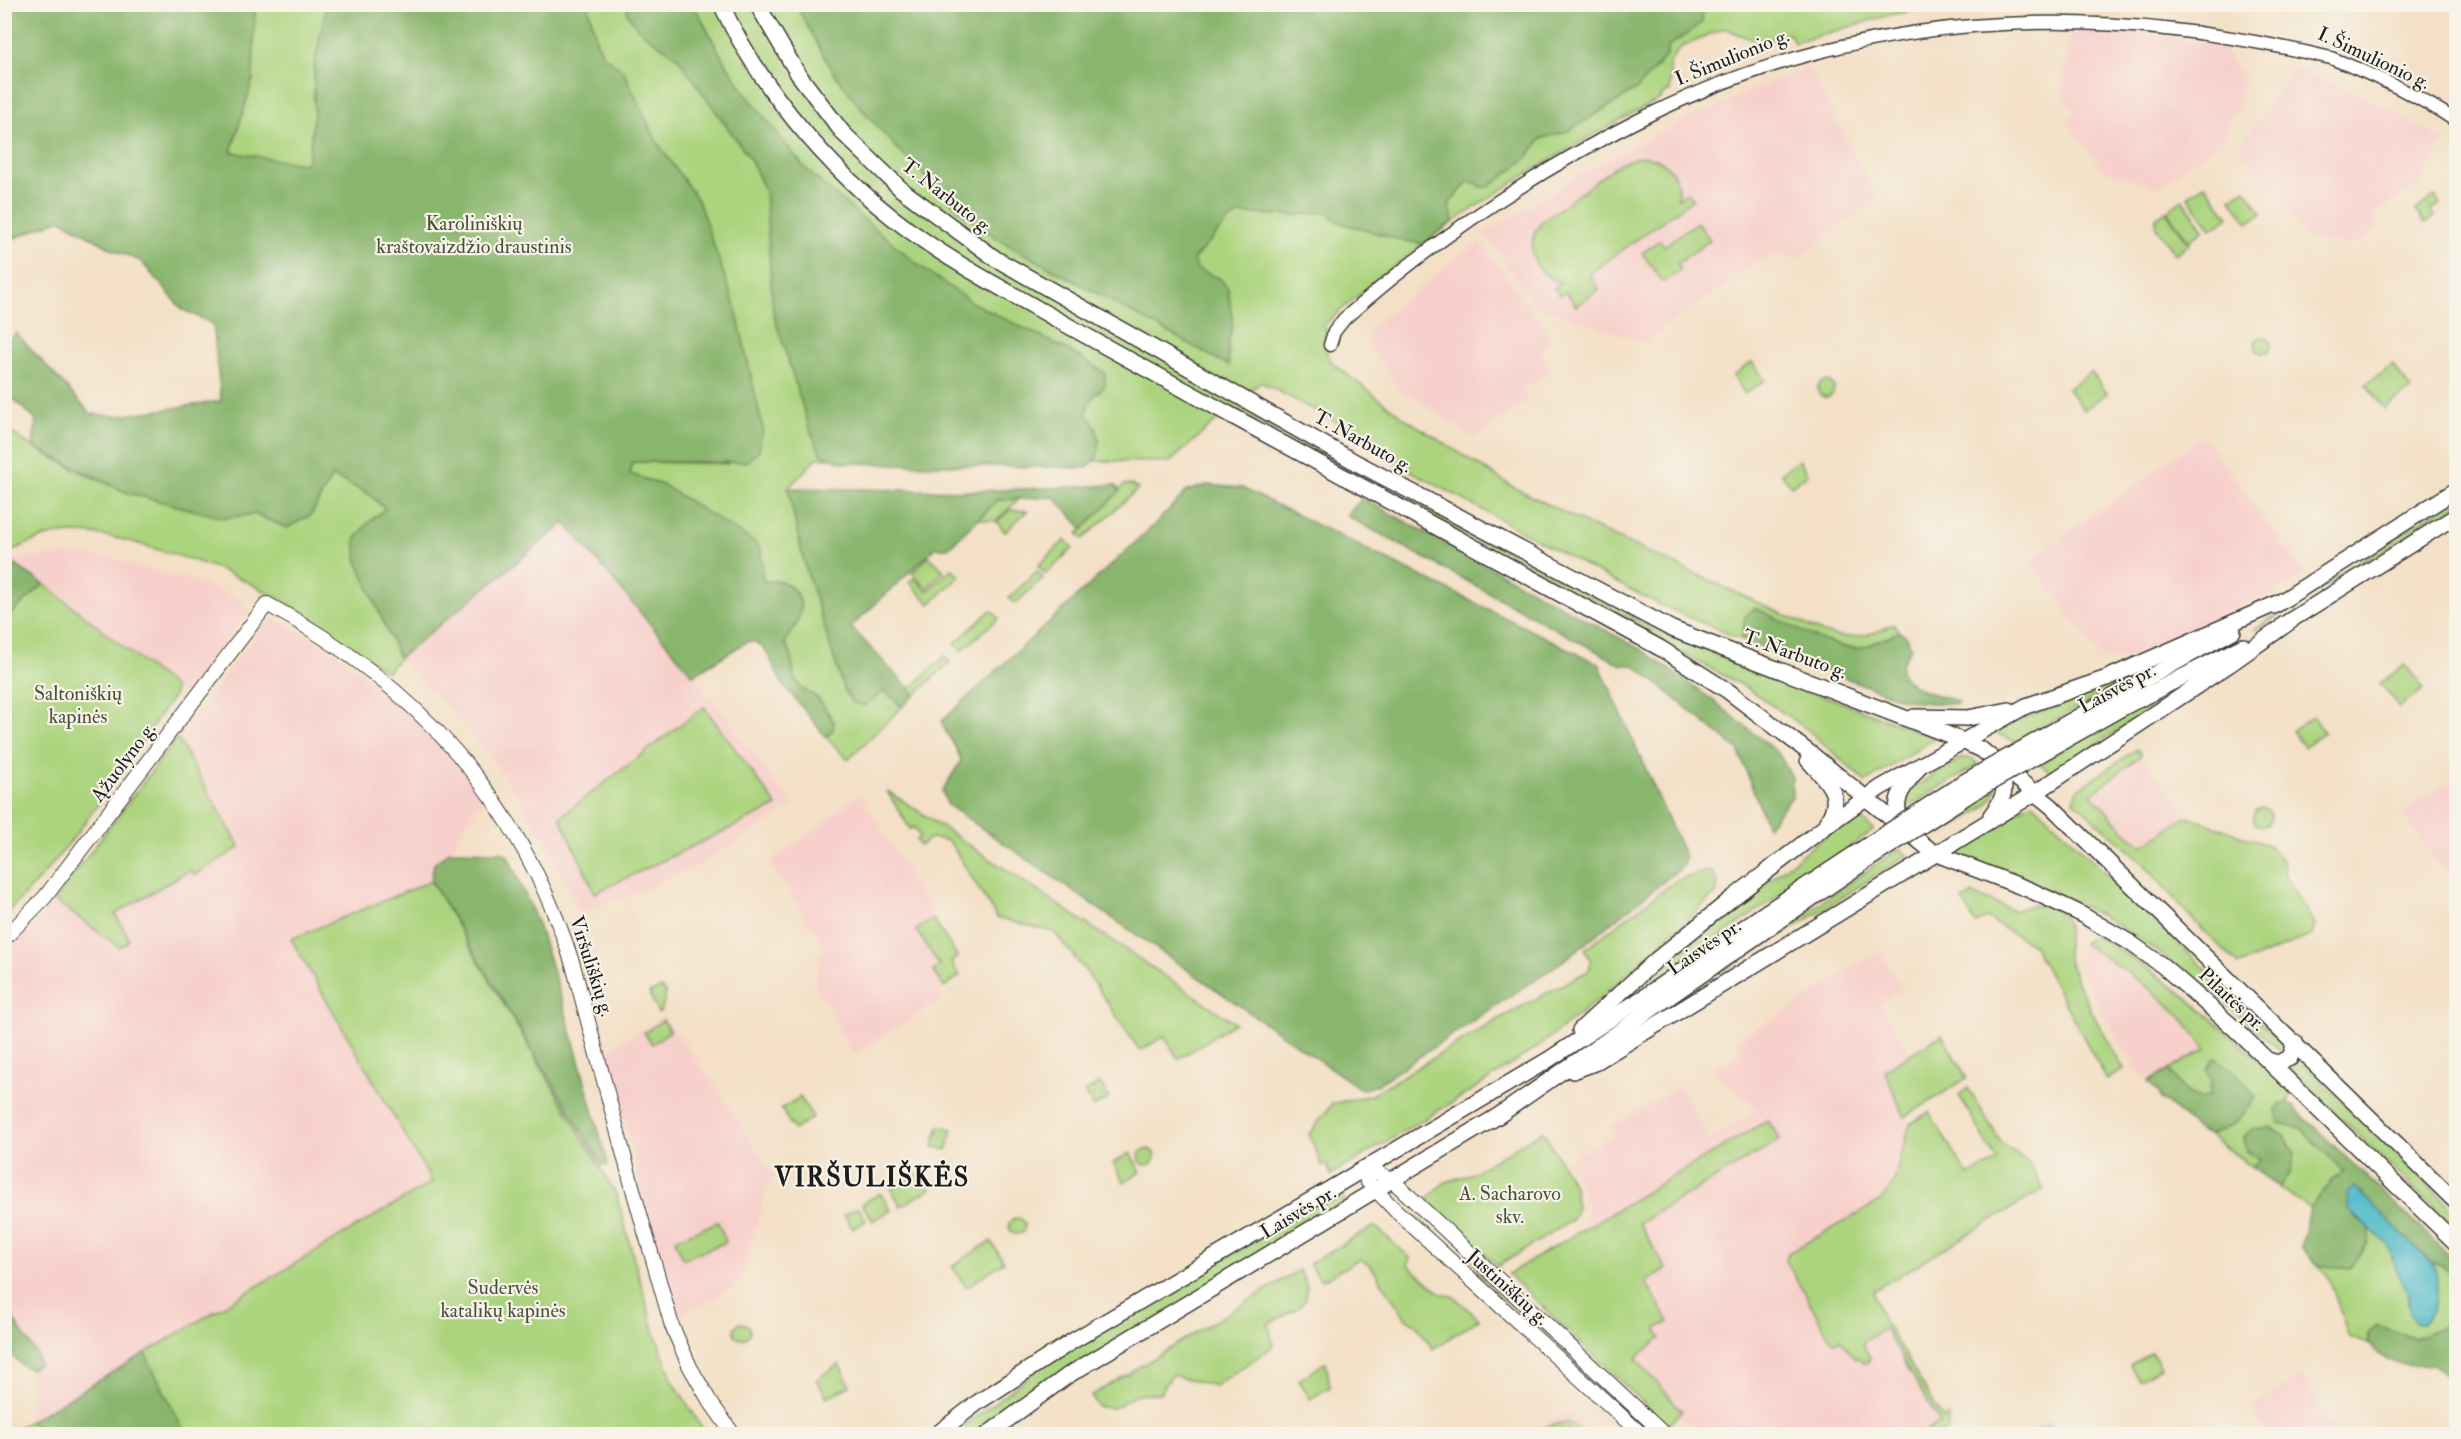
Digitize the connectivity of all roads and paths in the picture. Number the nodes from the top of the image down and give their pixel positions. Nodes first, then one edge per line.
1 (721, 4) edge
2 (758, 4) edge
3 (1903, 22) dead end
4 (2227, 25) dead end
5 (2457, 121) edge
6 (1330, 345) dead end
7 (2457, 490) edge
8 (2457, 516) edge
9 (2282, 601) junction
10 (267, 604) joint
11 (2291, 621) junction
12 (2117, 703) junction
13 (2026, 706) junction
14 (1893, 714) junction
15 (1788, 737) junction
16 (1962, 741) junction
17 (1923, 763) junction
18 (2002, 765) junction
19 (2035, 793) junction
20 (1864, 799) junction
21 (1985, 822) junction
22 (1822, 829) junction
23 (1913, 838) junction
24 (1934, 853) junction
25 (1773, 917) junction
26 (4, 939) edge
27 (2295, 1042) junction
28 (1548, 1060) junction
29 (2267, 1060) junction
30 (1546, 1083) junction
31 (1363, 1168) junction
32 (1393, 1180) junction
33 (1376, 1190) junction
34 (2457, 1202) edge
35 (2457, 1243) edge
36 (733, 1434) edge
37 (937, 1434) edge
38 (988, 1434) edge
39 (1641, 1434) edge
40 (1664, 1434) edge

1 - 15 main road, T. Narbuto g.
2 - 14 main road, T. Narbuto g.
3 - 6 street, I. Šimulionio g.
4 - 5 street, I. Šimulionio g.
7 - 9 main road, Laisvės pr.
8 - 11 main road, Laisvės pr.
9 - 12 main road, Laisvės pr.
9 - 13 main road, Laisvės pr.
10 - 26 main road, Ąžuolyno g.
10 - 36 main road, Viršuliškių g.
11 - 12 main road, Laisvės pr.
11 - 19 main road
12 - 25 main road, Laisvės pr., bridge
13 - 14 main road
13 - 16 main road, Laisvės pr.
14 - 16 main road, T. Narbuto g.
15 - 20 main road, T. Narbuto g.
15 - 22 main road
16 - 17 main road, Laisvės pr.
16 - 18 main road, T. Narbuto g.
17 - 20 main road, Laisvės pr.
17 - 23 main road
18 - 19 main road, T. Narbuto g.
18 - 21 main road
19 - 21 main road
19 - 27 main road, Pilaitės pr.
20 - 22 main road, Laisvės pr.
20 - 23 main road, T. Narbuto g.
21 - 24 main road
22 - 28 main road, Laisvės pr.
23 - 24 main road, T. Narbuto g.
24 - 29 main road, Pilaitės pr.
24 - 30 main road
25 - 28 main road, Laisvės pr.
25 - 30 main road, Laisvės pr.
27 - 29 main road
27 - 34 main road, Pilaitės pr.
28 - 31 main road, Laisvės pr.
29 - 35 main road, Pilaitės pr.
30 - 32 main road, Laisvės pr.
31 - 32 main road, Justiniškių g.
31 - 33 main road, Justiniškių g.
31 - 37 main road, Laisvės pr.
32 - 33 main road, Laisvės pr.
32 - 40 main road, Justiniškių g.
33 - 38 main road, Laisvės pr.
33 - 39 main road, Justiniškių g.

